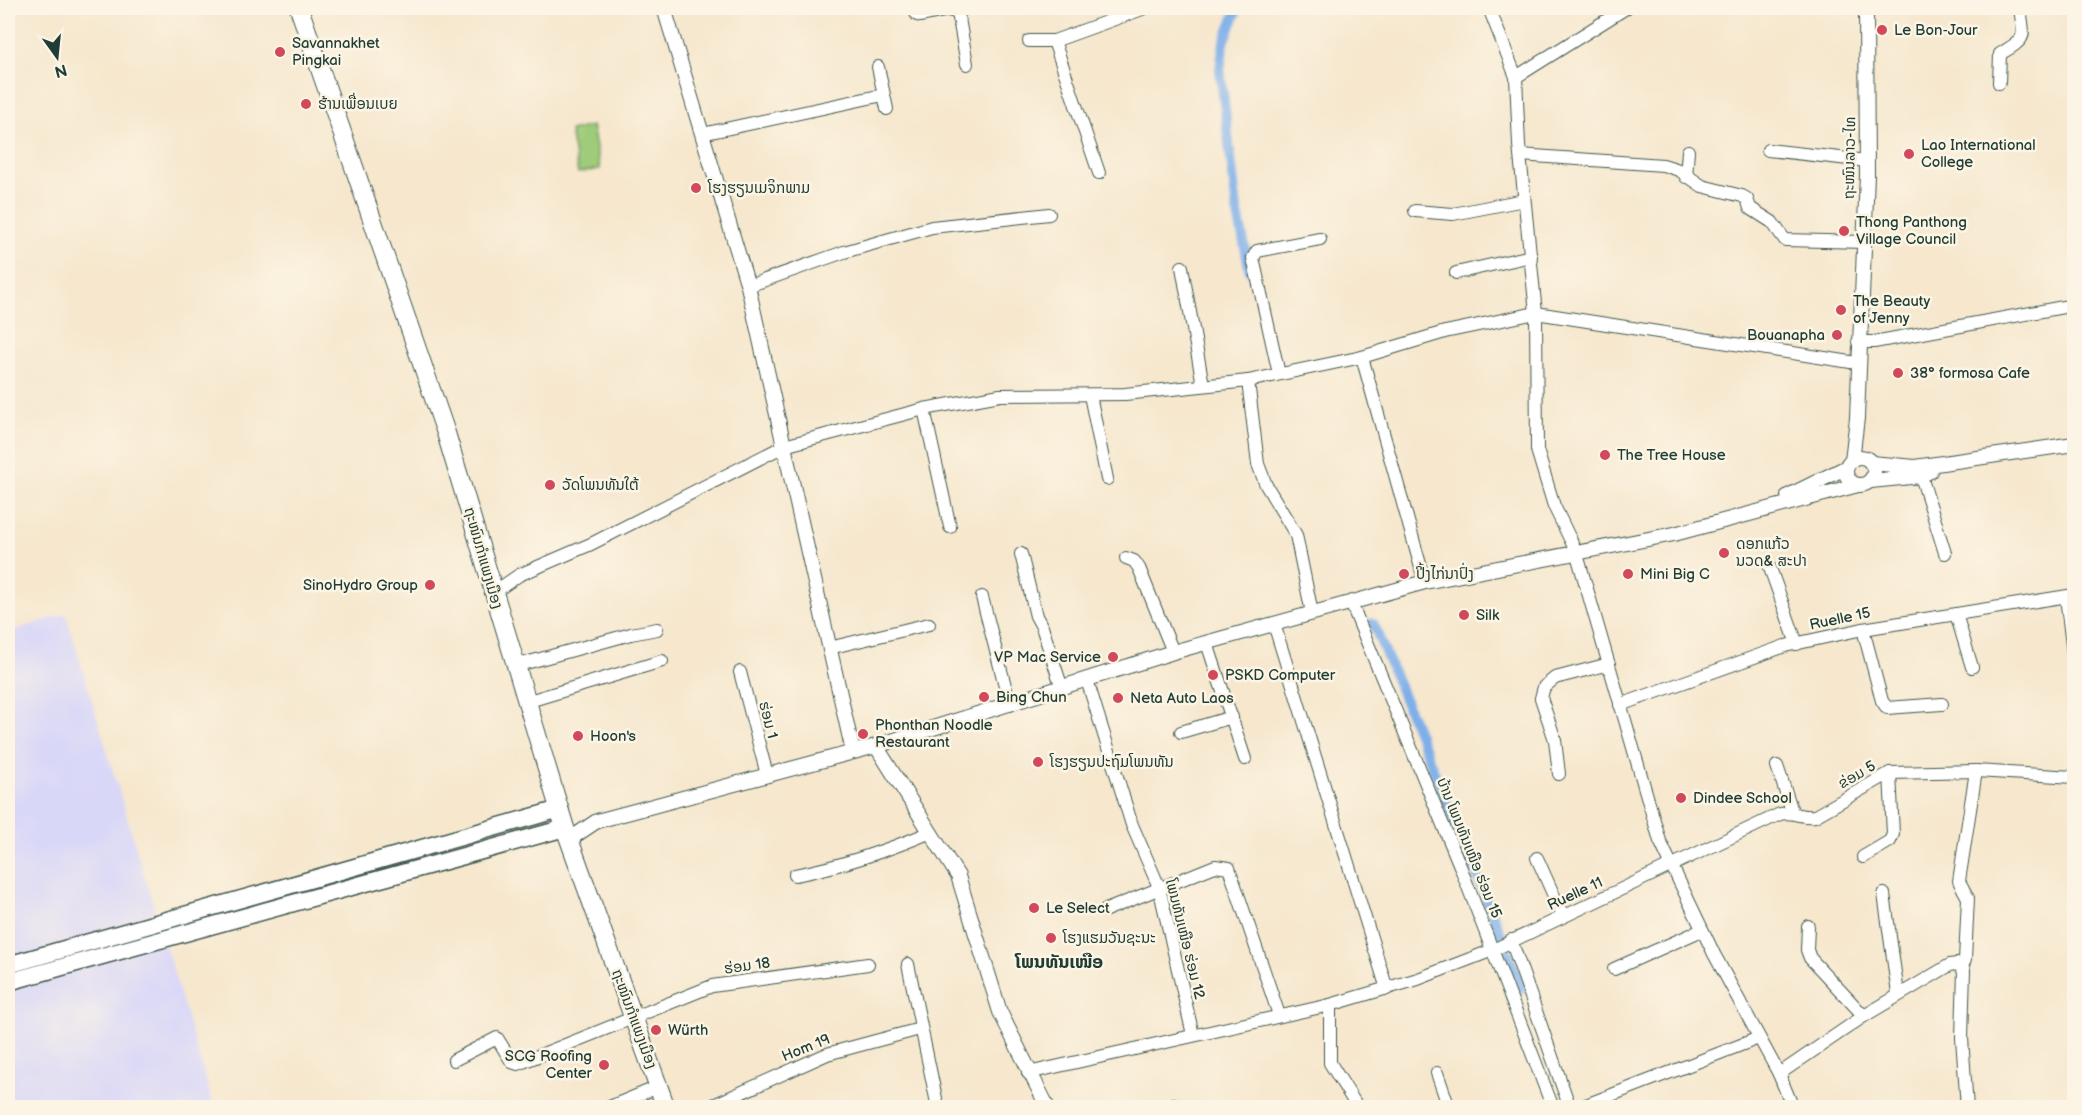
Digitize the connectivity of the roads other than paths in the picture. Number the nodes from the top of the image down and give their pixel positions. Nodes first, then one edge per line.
1 (299, 8) edge
2 (664, 8) edge
3 (913, 8) edge
4 (1145, 8) edge
5 (1489, 8) edge
6 (1626, 8) edge
7 (1866, 8) edge
8 (2020, 8) edge
9 (1029, 41) dead end
10 (1054, 41) junction
11 (967, 64) dead end
12 (878, 67) dead end
13 (1516, 77) junction
14 (2000, 83) dead end
15 (883, 95) junction
16 (886, 109) dead end
17 (702, 134) junction
18 (1768, 150) dead end
19 (1688, 151) dead end
20 (1520, 155) junction
21 (1867, 161) junction
22 (1099, 173) dead end
23 (1686, 177) junction
24 (1524, 200) junction
25 (1415, 211) dead end
26 (1049, 214) dead end
27 (1320, 239) dead end
28 (1864, 242) junction
29 (1531, 256) junction
30 (1182, 267) dead end
31 (1456, 273) dead end
32 (748, 286) junction
33 (2074, 305) edge
34 (1536, 313) junction
35 (1858, 342) junction
36 (1362, 357) junction
37 (1857, 363) junction
38 (1279, 374) junction
39 (1248, 381) junction
40 (1203, 385) junction
41 (1090, 395) junction
42 (924, 409) junction
43 (1857, 417) junction
44 (2074, 444) edge
45 (784, 446) junction
46 (1869, 461) junction
47 (1849, 464) junction
48 (1945, 464) junction
49 (1921, 476) junction
50 (1107, 479) dead end
51 (1864, 483) junction
52 (1750, 513) junction
53 (950, 527) dead end
54 (1576, 551) junction
55 (1945, 553) dead end
56 (1021, 554) dead end
57 (1126, 558) dead end
58 (1770, 568) dead end
59 (1425, 582) junction
60 (493, 593) junction
61 (2070, 596) edge
62 (982, 597) dead end
63 (1351, 603) junction
64 (1312, 613) junction
65 (1956, 614) junction
66 (929, 624) dead end
67 (1274, 624) junction
68 (657, 629) dead end
69 (1863, 629) junction
70 (1207, 643) junction
71 (1797, 644) junction
72 (830, 648) junction
73 (1173, 652) junction
74 (662, 661) dead end
75 (2074, 661) edge
76 (1609, 664) junction
77 (515, 666) junction
78 (1972, 667) dead end
79 (740, 672) dead end
80 (1086, 680) junction
81 (1062, 688) junction
82 (529, 701) junction
83 (1942, 704) dead end
84 (1010, 705) junction
85 (1620, 705) junction
86 (1232, 717) junction
87 (1181, 732) dead end
88 (876, 746) junction
89 (853, 752) junction
90 (1245, 759) dead end
91 (1777, 766) dead end
92 (1976, 771) junction
93 (1890, 773) junction
94 (1559, 774) dead end
95 (767, 775) junction
96 (2074, 777) edge
97 (560, 809) junction
98 (1792, 811) junction
99 (931, 832) junction
100 (568, 833) junction
101 (1863, 857) dead end
102 (1537, 858) dead end
103 (1670, 864) junction
104 (795, 875) dead end
105 (1159, 887) junction
106 (1884, 894) dead end
107 (1106, 910) dead end
108 (1563, 916) junction
109 (1808, 926) dead end
110 (1702, 930) junction
111 (1511, 940) junction
112 (1493, 950) junction
113 (868, 964) dead end
114 (908, 964) dead end
115 (8, 965) edge
116 (1962, 966) junction
117 (1614, 969) dead end
118 (8, 982) edge
119 (1387, 989) junction
120 (1898, 994) junction
121 (1330, 1005) junction
122 (634, 1015) junction
123 (1279, 1015) junction
124 (1864, 1016) junction
125 (920, 1029) junction
126 (1193, 1035) junction
127 (1760, 1038) junction
128 (454, 1060) dead end
129 (1028, 1073) junction
130 (1437, 1073) dead end
131 (1779, 1074) junction
132 (658, 1087) junction
133 (607, 1107) edge
134 (666, 1107) edge
135 (707, 1107) edge
136 (938, 1107) edge
137 (1048, 1107) edge
138 (1358, 1107) edge
139 (1449, 1107) edge
140 (1553, 1107) edge
141 (1569, 1107) edge
142 (1578, 1107) edge
143 (1793, 1107) edge
144 (1967, 1107) edge

1 - 60 main road, ຖະໜົນກຳແພງເມືອງ
2 - 17 street
3 - 11 street
4 - 10 street
5 - 13 street
6 - 13 street
7 - 21 street, ຖະໜົນລາວ-ໄທ
8 - 14 street
9 - 10 street
10 - 22 street
12 - 15 street
13 - 20 street
15 - 16 street
15 - 17 street
17 - 32 street
18 - 21 street
19 - 23 street
20 - 23 street
20 - 24 street
21 - 28 street, ຖະໜົນລາວ-ໄທ
23 - 28 street
24 - 25 street
24 - 29 street
26 - 32 street
27 - 38 street
28 - 35 street, ຖະໜົນລາວ-ໄທ
29 - 31 street
29 - 34 street
30 - 40 street
32 - 45 street
33 - 35 street
34 - 36 street
34 - 37 street
34 - 54 street
35 - 37 street, ຖະໜົນລາວ-ໄທ
36 - 38 street
36 - 59 street
37 - 43 street, ຖະໜົນລາວ-ໄທ
38 - 39 street
39 - 40 street
39 - 64 street
40 - 41 street
41 - 42 street
41 - 50 street
42 - 45 street
42 - 53 street
43 - 46 street, ຖະໜົນລາວ-ໄທ
43 - 47 street, ຖະໜົນລາວ-ໄທ
44 - 48 street
45 - 60 street
45 - 72 street
46 - 47 street
46 - 48 street
46 - 51 street
47 - 51 street
47 - 52 street
48 - 49 street
49 - 51 street
49 - 55 street
51 - 52 street
52 - 54 street
54 - 59 street
54 - 76 street
56 - 81 street
57 - 73 street
58 - 71 street
59 - 63 street
60 - 77 main road, ຖະໜົນກຳແພງເມືອງ
61 - 65 street, Ruelle 15
61 - 75 street
62 - 84 street
63 - 64 street
63 - 112 street, ບ້ານ ໂພນທັນເໜືອ ຮ່ອມ 15
64 - 67 street
65 - 69 street, Ruelle 15
65 - 78 street
66 - 72 street
67 - 70 street
67 - 119 street
68 - 77 street
69 - 71 street, Ruelle 15
69 - 83 street
70 - 73 street
70 - 86 street
71 - 85 street, Ruelle 15
72 - 89 street
73 - 80 street
74 - 82 street
76 - 85 street
76 - 94 street
77 - 82 main road, ຖະໜົນກຳແພງເມືອງ
79 - 95 street, ຮ່ອມ 1
80 - 81 street
80 - 105 street, ໂພນທັນເໜືອ ຮ່ອມ 12
81 - 84 street
82 - 97 main road, ຖະໜົນກຳແພງເມືອງ
84 - 88 street
85 - 103 street
86 - 87 street
86 - 90 street
88 - 89 street
88 - 99 street
89 - 95 street
91 - 98 street
92 - 93 street, ຂ່ອມ 5
92 - 96 street, ຂ່ອມ 5
92 - 116 street
93 - 98 street, ຂ່ອມ 5
93 - 101 street
95 - 100 street
97 - 100 main road, ຖະໜົນກຳແພງເມືອງ
97 - 115 main road
98 - 103 street, ຂ່ອມ 5
99 - 104 street
99 - 129 street
100 - 118 main road
100 - 122 main road, ຖະໜົນກຳແພງເມືອງ
102 - 108 street
103 - 108 street, Ruelle 11
103 - 110 street
105 - 107 street
105 - 123 street
105 - 126 street, ໂພນທັນເໜືອ ຮ່ອມ 12
106 - 120 street
108 - 111 street, Ruelle 11
109 - 124 street
110 - 117 street
110 - 127 street
111 - 112 street, Ruelle 11
111 - 141 street
112 - 119 street, Ruelle 11
112 - 140 street, ບ້ານ ໂພນທັນເໜືອ ຮ່ອມ 15
113 - 122 street, ຮ່ອມ 18
114 - 125 street
116 - 120 street
116 - 144 street
119 - 121 street, Ruelle 11
120 - 124 street
121 - 123 street, Ruelle 11
121 - 138 street
122 - 128 street, ຮ່ອມ 18
122 - 132 main road, ຖະໜົນກຳແພງເມືອງ
123 - 126 street, Ruelle 11
124 - 131 street
125 - 135 street, Hom 19
125 - 136 street
126 - 129 street, Ruelle 11
127 - 131 street
127 - 142 street
129 - 137 street
130 - 139 street
131 - 143 street
132 - 133 street
132 - 134 main road, ຖະໜົນກຳແພງເມືອງ

